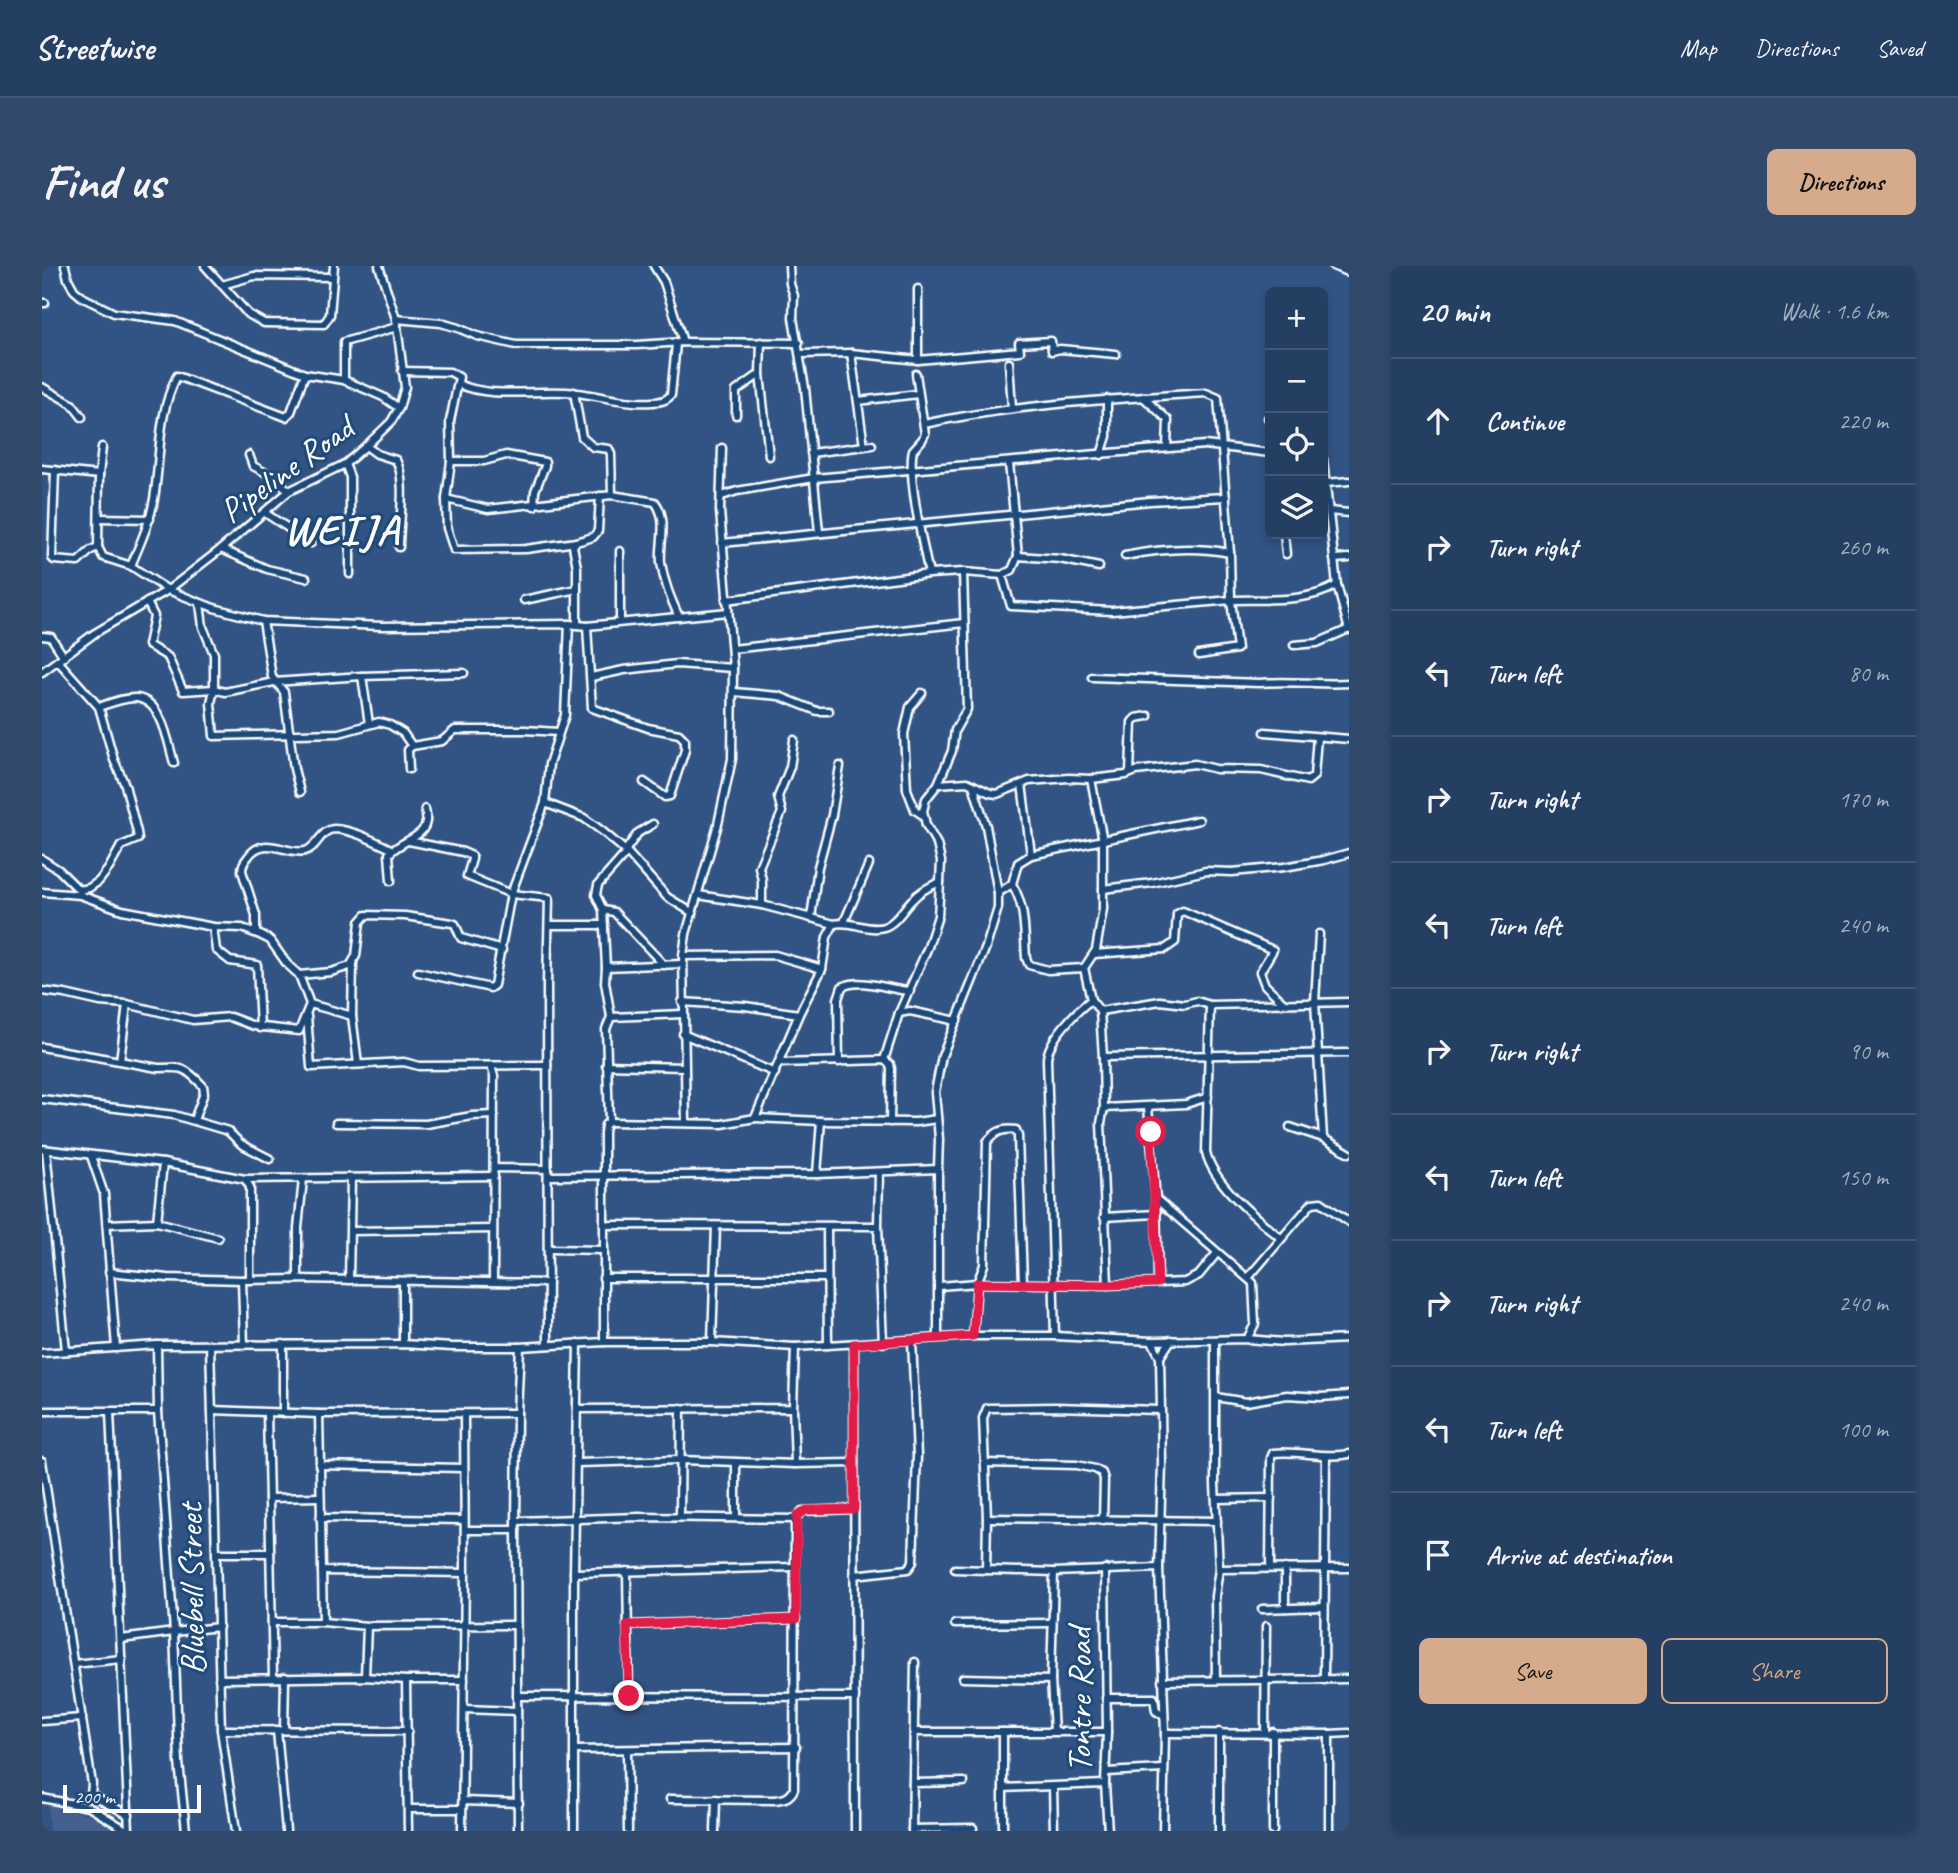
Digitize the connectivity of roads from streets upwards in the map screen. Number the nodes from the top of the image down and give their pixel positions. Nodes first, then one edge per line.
1 (65, 266) edge
2 (205, 266) edge
3 (334, 266) edge
4 (379, 266) edge
5 (654, 266) edge
6 (789, 266) edge
7 (1334, 266) edge
8 (1349, 273) edge
9 (332, 277) junction
10 (222, 285) junction
11 (918, 289) dead end
12 (397, 323) junction
13 (761, 342) junction
14 (679, 343) junction
15 (799, 343) junction
16 (851, 353) junction
17 (801, 354) junction
18 (1116, 354) dead end
19 (918, 360) junction
20 (1009, 363) dead end
21 (402, 370) junction
22 (305, 374) junction
23 (760, 374) junction
24 (916, 374) dead end
25 (344, 380) junction
26 (458, 384) junction
27 (42, 387) edge
28 (574, 393) junction
29 (918, 394) junction
30 (1143, 397) junction
31 (1107, 399) junction
32 (858, 401) junction
33 (399, 408) junction
34 (1012, 408) junction
35 (736, 415) dead end
36 (82, 417) dead end
37 (924, 424) junction
38 (872, 445) dead end
39 (366, 446) junction
40 (864, 446) junction
41 (102, 447) dead end
42 (1223, 447) junction
43 (722, 448) dead end
44 (1167, 448) junction
45 (1265, 452) edge
46 (811, 453) junction
47 (249, 455) dead end
48 (1101, 455) junction
49 (769, 456) dead end
50 (451, 461) junction
51 (1009, 463) junction
52 (345, 464) junction
53 (42, 469) edge
54 (55, 470) junction
55 (913, 471) junction
56 (99, 475) junction
57 (814, 478) junction
58 (1349, 481) edge
59 (1328, 483) edge
60 (289, 491) junction
61 (612, 495) junction
62 (600, 496) junction
63 (722, 496) junction
64 (1226, 497) junction
65 (446, 499) junction
66 (1328, 502) edge
67 (534, 506) junction
68 (1329, 511) junction
69 (264, 513) junction
70 (1349, 513) edge
71 (1014, 516) junction
72 (100, 517) junction
73 (150, 519) junction
74 (919, 525) junction
75 (819, 532) junction
76 (1284, 539) edge
77 (576, 542) junction
78 (311, 543) dead end
79 (722, 543) junction
80 (399, 547) dead end
81 (98, 548) junction
82 (221, 549) junction
83 (620, 551) dead end
84 (1230, 553) junction
85 (1286, 554) dead end
86 (1018, 556) junction
87 (1125, 556) dead end
88 (1349, 558) edge
89 (1335, 559) junction
90 (131, 566) junction
91 (1099, 567) dead end
92 (963, 572) junction
93 (350, 574) dead end
94 (929, 574) junction
95 (1002, 575) junction
96 (306, 578) dead end
97 (1337, 585) junction
98 (577, 589) junction
99 (168, 590) junction
100 (524, 600) dead end
101 (726, 600) junction
102 (1231, 600) junction
103 (147, 603) junction
104 (200, 603) junction
105 (1347, 611) edge
106 (728, 612) junction
107 (679, 617) junction
108 (263, 621) junction
109 (620, 622) junction
110 (964, 623) junction
111 (573, 624) junction
112 (587, 626) junction
113 (1349, 629) edge
114 (42, 636) edge
115 (1294, 645) dead end
116 (732, 649) junction
117 (1199, 655) dead end
118 (61, 659) junction
119 (733, 668) junction
120 (42, 673) edge
121 (464, 673) dead end
122 (362, 676) junction
123 (591, 677) junction
124 (1092, 677) dead end
125 (274, 682) junction
126 (1349, 683) edge
127 (214, 690) junction
128 (733, 692) junction
129 (922, 693) dead end
130 (99, 706) junction
131 (829, 710) dead end
132 (1148, 716) dead end
133 (369, 724) junction
134 (558, 732) junction
135 (1265, 732) dead end
136 (290, 734) junction
137 (1317, 737) junction
138 (1349, 739) edge
139 (794, 740) dead end
140 (412, 746) junction
141 (174, 763) dead end
142 (840, 766) dead end
143 (409, 769) dead end
144 (1130, 773) junction
145 (1091, 779) junction
146 (645, 782) dead end
147 (938, 784) junction
148 (1022, 784) junction
149 (973, 785) junction
150 (300, 792) dead end
151 (545, 803) junction
152 (425, 808) dead end
153 (924, 816) junction
154 (1199, 820) dead end
155 (653, 824) dead end
156 (409, 841) junction
157 (1103, 841) junction
158 (393, 850) junction
159 (626, 852) junction
160 (1349, 853) edge
161 (1031, 855) junction
162 (42, 859) edge
163 (869, 864) dead end
164 (391, 881) dead end
165 (940, 882) junction
166 (1012, 884) junction
167 (1103, 889) junction
168 (42, 892) edge
169 (80, 892) junction
170 (998, 892) junction
171 (512, 894) junction
172 (698, 895) junction
173 (762, 905) junction
174 (603, 910) junction
175 (693, 913) junction
176 (811, 918) junction
177 (845, 922) junction
178 (834, 924) junction
179 (550, 925) junction
180 (604, 925) junction
181 (213, 927) junction
182 (256, 933) junction
183 (1319, 934) dead end
184 (502, 950) junction
185 (1094, 954) junction
186 (682, 960) junction
187 (353, 962) junction
188 (664, 965) junction
189 (606, 967) junction
190 (1084, 968) junction
191 (822, 969) junction
192 (418, 972) dead end
193 (299, 975) junction
194 (910, 991) junction
195 (42, 992) edge
196 (1091, 1000) junction
197 (682, 1002) junction
198 (1283, 1002) junction
199 (1315, 1002) junction
200 (1349, 1002) edge
201 (127, 1004) junction
202 (310, 1004) junction
203 (1210, 1005) junction
204 (1100, 1012) junction
205 (899, 1013) junction
206 (683, 1014) junction
207 (800, 1014) junction
208 (307, 1016) junction
209 (352, 1016) junction
210 (611, 1017) junction
211 (957, 1021) junction
212 (260, 1028) junction
213 (682, 1034) junction
214 (42, 1047) edge
215 (1349, 1053) edge
216 (1318, 1054) junction
217 (1103, 1057) junction
218 (1210, 1057) junction
219 (884, 1060) junction
220 (120, 1061) junction
221 (839, 1062) junction
222 (780, 1063) junction
223 (358, 1064) junction
224 (547, 1065) junction
225 (606, 1065) junction
226 (491, 1066) junction
227 (684, 1067) junction
228 (775, 1073) junction
229 (1208, 1097) junction
230 (42, 1099) edge
231 (1148, 1107) junction
232 (1104, 1108) junction
233 (494, 1115) junction
234 (755, 1118) junction
235 (937, 1119) junction
236 (194, 1120) junction
237 (821, 1121) junction
238 (609, 1122) junction
239 (890, 1122) junction
240 (336, 1123) dead end
241 (685, 1124) junction
242 (1290, 1127) dead end
243 (1323, 1138) junction
244 (44, 1149) edge
245 (1349, 1153) edge
246 (91, 1156) junction
247 (270, 1159) dead end
248 (163, 1163) junction
249 (938, 1169) junction
250 (494, 1172) junction
251 (548, 1172) junction
252 (879, 1172) junction
253 (605, 1174) junction
254 (817, 1174) junction
255 (303, 1178) junction
256 (351, 1178) junction
257 (245, 1179) junction
258 (1156, 1199) junction
259 (1156, 1214) junction
260 (1104, 1217) junction
261 (157, 1222) junction
262 (1349, 1222) edge
263 (107, 1224) junction
264 (604, 1225) junction
265 (716, 1226) junction
266 (878, 1226) junction
267 (827, 1227) junction
268 (494, 1228) junction
269 (351, 1231) junction
270 (218, 1238) dead end
271 (1281, 1238) junction
272 (548, 1249) junction
273 (604, 1250) junction
274 (1217, 1253) junction
275 (109, 1272) junction
276 (603, 1278) junction
277 (827, 1278) junction
278 (1248, 1278) junction
279 (299, 1279) junction
280 (716, 1279) junction
281 (246, 1280) junction
282 (349, 1280) junction
283 (403, 1282) junction
284 (493, 1282) junction
285 (548, 1283) junction
286 (977, 1283) junction
287 (1023, 1283) junction
288 (1158, 1283) junction
289 (1054, 1284) junction
290 (1108, 1285) junction
291 (939, 1286) junction
292 (1255, 1324) junction
293 (973, 1336) junction
294 (1055, 1336) junction
295 (938, 1337) junction
296 (1247, 1339) junction
297 (1265, 1339) junction
298 (1349, 1339) edge
299 (912, 1340) junction
300 (1171, 1340) junction
301 (1215, 1340) junction
302 (1152, 1341) junction
303 (604, 1342) junction
304 (712, 1342) junction
305 (578, 1343) junction
306 (883, 1343) junction
307 (404, 1344) junction
308 (854, 1344) junction
309 (157, 1345) junction
310 (210, 1345) junction
311 (244, 1345) junction
312 (283, 1345) junction
313 (548, 1345) junction
314 (828, 1345) junction
315 (520, 1347) junction
316 (795, 1347) junction
317 (116, 1348) junction
318 (65, 1351) junction
319 (42, 1353) edge
320 (1160, 1357) junction
321 (1349, 1395) edge
322 (1216, 1397) junction
323 (681, 1408) junction
324 (793, 1408) junction
325 (577, 1409) junction
326 (212, 1410) junction
327 (1159, 1410) junction
328 (42, 1411) edge
329 (158, 1411) junction
330 (110, 1412) junction
331 (267, 1413) junction
332 (283, 1413) junction
333 (517, 1413) junction
334 (318, 1414) junction
335 (464, 1414) junction
336 (1349, 1454) edge
337 (1326, 1456) junction
338 (681, 1460) junction
339 (42, 1461) edge
340 (736, 1462) junction
341 (577, 1463) junction
342 (854, 1463) junction
343 (795, 1464) junction
344 (985, 1464) junction
345 (319, 1465) junction
346 (463, 1468) junction
347 (320, 1497) junction
348 (269, 1498) junction
349 (1271, 1498) junction
350 (1216, 1499) junction
351 (854, 1509) junction
352 (680, 1517) junction
353 (320, 1518) junction
354 (575, 1518) junction
355 (736, 1518) junction
356 (987, 1518) junction
357 (795, 1519) junction
358 (464, 1520) junction
359 (1103, 1520) junction
360 (516, 1521) junction
361 (1161, 1521) junction
362 (1217, 1521) junction
363 (465, 1530) junction
364 (516, 1530) junction
365 (217, 1553) junction
366 (270, 1553) junction
367 (795, 1567) junction
368 (1159, 1568) junction
369 (1270, 1568) junction
370 (1284, 1568) junction
371 (1323, 1568) junction
372 (1349, 1568) edge
373 (955, 1569) dead end
374 (1105, 1569) junction
375 (1219, 1569) junction
376 (986, 1570) junction
377 (322, 1571) junction
378 (627, 1571) junction
379 (1054, 1572) junction
380 (465, 1573) junction
381 (574, 1573) junction
382 (854, 1575) junction
383 (1323, 1606) junction
384 (1285, 1608) junction
385 (1262, 1609) dead end
386 (796, 1619) junction
387 (272, 1622) junction
388 (323, 1622) junction
389 (1051, 1623) junction
390 (465, 1624) junction
391 (516, 1625) junction
392 (627, 1625) junction
393 (955, 1625) dead end
394 (366, 1626) junction
395 (1266, 1626) dead end
396 (219, 1627) junction
397 (174, 1632) junction
398 (121, 1639) junction
399 (122, 1659) junction
400 (915, 1662) dead end
401 (74, 1664) junction
402 (365, 1676) junction
403 (273, 1677) junction
404 (285, 1677) junction
405 (963, 1678) dead end
406 (219, 1679) junction
407 (1216, 1679) junction
408 (1324, 1679) junction
409 (1349, 1679) edge
410 (406, 1680) junction
411 (1051, 1680) junction
412 (1266, 1680) junction
413 (464, 1681) junction
414 (1162, 1681) junction
415 (517, 1696) junction
416 (629, 1696) junction
417 (576, 1697) junction
418 (796, 1697) junction
419 (855, 1697) junction
420 (1106, 1698) junction
421 (464, 1709) junction
422 (517, 1711) junction
423 (1164, 1716) junction
424 (82, 1718) junction
425 (42, 1721) edge
426 (221, 1730) junction
427 (280, 1730) junction
428 (408, 1731) junction
429 (1003, 1731) junction
430 (1054, 1731) junction
431 (914, 1732) junction
432 (1107, 1732) junction
433 (1219, 1732) junction
434 (1269, 1732) junction
435 (1349, 1733) edge
436 (1165, 1734) junction
437 (1329, 1734) junction
438 (796, 1747) junction
439 (575, 1750) junction
440 (627, 1750) junction
441 (1163, 1769) junction
442 (1106, 1772) junction
443 (964, 1782) dead end
444 (913, 1783) junction
445 (1105, 1784) junction
446 (1053, 1787) junction
447 (1003, 1788) junction
448 (91, 1795) junction
449 (42, 1798) edge
450 (670, 1799) dead end
451 (716, 1799) junction
452 (463, 1801) junction
453 (519, 1803) junction
454 (89, 1807) junction
455 (409, 1809) junction
456 (463, 1809) junction
457 (129, 1815) junction
458 (973, 1828) dead end
459 (912, 1830) edge
460 (129, 1831) edge
461 (186, 1831) edge
462 (236, 1831) edge
463 (286, 1831) edge
464 (408, 1831) edge
465 (462, 1831) edge
466 (518, 1831) edge
467 (574, 1831) edge
468 (628, 1831) edge
469 (715, 1831) edge
470 (855, 1831) edge
471 (1003, 1831) edge
472 (1054, 1831) edge
473 (1108, 1831) edge
474 (1163, 1831) edge
475 (1219, 1831) edge
476 (1273, 1831) edge
477 (1329, 1831) edge

1 - 22 street
2 - 10 street
3 - 9 street
4 - 12 street, Pipeline Road
5 - 14 street
6 - 15 street
7 - 8 street
9 - 10 street
9 - 10 street
11 - 19 street
12 - 14 street
12 - 21 street, Pipeline Road
12 - 25 street
13 - 14 street
13 - 15 street
13 - 23 street
14 - 28 street
15 - 17 street
16 - 17 street
16 - 19 street
16 - 32 street
17 - 46 street
18 - 19 street
20 - 34 street
21 - 26 street
21 - 33 street, Pipeline Road
22 - 25 street
22 - 73 street
23 - 35 street
23 - 49 street
24 - 29 street
25 - 33 street
26 - 28 street
26 - 50 street
27 - 36 street
28 - 61 street
29 - 32 street
29 - 37 street
30 - 31 street
30 - 42 street
30 - 44 street
31 - 34 street
31 - 48 street
32 - 40 street
33 - 39 street, Pipeline Road
34 - 37 street
37 - 55 street
38 - 40 street
39 - 52 street, Pipeline Road
39 - 80 street
40 - 46 street
41 - 56 street
42 - 44 street
42 - 45 street
42 - 64 street
43 - 63 street
44 - 48 street
46 - 57 street
47 - 60 street
48 - 51 street
50 - 65 street
50 - 67 street
51 - 55 street
51 - 71 street
52 - 60 street, Pipeline Road
52 - 93 street
53 - 54 street
54 - 56 street
54 - 81 street
55 - 57 street
55 - 74 street
56 - 72 street
57 - 63 street
57 - 75 street
58 - 59 street
60 - 69 street, Pipeline Road
61 - 62 street
61 - 107 street
62 - 67 street
62 - 77 street
63 - 79 street
64 - 71 street
64 - 84 street
65 - 67 street
65 - 77 street
66 - 68 street
68 - 70 street
68 - 89 street
69 - 78 street
69 - 82 street, Pipeline Road
71 - 74 street
71 - 86 street
72 - 73 street
72 - 81 street
73 - 90 street
74 - 75 street
74 - 94 street
75 - 79 street
76 - 85 street
77 - 98 street
79 - 101 street
81 - 90 street
82 - 96 street
82 - 99 street, Pipeline Road
83 - 109 street
84 - 87 street
84 - 102 street
86 - 91 street
86 - 95 street
88 - 89 street
89 - 97 street
90 - 99 street
92 - 94 street
92 - 95 street
92 - 110 street
94 - 101 street
95 - 102 street
97 - 102 street
97 - 105 street
98 - 100 street
98 - 111 street
99 - 103 street, Pipeline Road
99 - 104 street
101 - 106 street
102 - 117 street
103 - 118 street, Pipeline Road
103 - 127 street
104 - 108 street
104 - 127 street
105 - 113 street
106 - 107 street
106 - 116 street
107 - 109 street
108 - 111 street
108 - 125 street
109 - 112 street
110 - 116 street
110 - 147 street
111 - 112 street
111 - 134 street
112 - 123 street
113 - 115 street
114 - 118 street
116 - 119 street
118 - 120 street, Pipeline Road
118 - 130 street
119 - 123 street
119 - 128 street
121 - 122 street
122 - 125 street
122 - 133 street
123 - 146 street
124 - 126 street
125 - 127 street
125 - 136 street
127 - 136 street
128 - 131 street
128 - 172 street
129 - 153 street
130 - 141 street
130 - 169 street
132 - 144 street
133 - 136 street
133 - 140 street
134 - 140 street
134 - 151 street
135 - 137 street
136 - 150 street
137 - 138 street
137 - 144 street
139 - 173 street
140 - 143 street
142 - 176 street
144 - 145 street
145 - 148 street
145 - 157 street
147 - 149 street
147 - 153 street
148 - 149 street
148 - 161 street
149 - 170 street
151 - 159 street
151 - 171 street
152 - 156 street
153 - 165 street
154 - 157 street
155 - 159 street
156 - 158 street
156 - 171 street
157 - 161 street
157 - 167 street
158 - 164 street
158 - 182 street
159 - 174 street
159 - 175 street
160 - 167 street
161 - 166 street
162 - 169 street
163 - 177 street
165 - 177 street
165 - 194 street
166 - 170 street
166 - 190 street
167 - 185 street
168 - 169 street
169 - 181 street
170 - 211 street
171 - 179 street
171 - 184 street
172 - 173 street
172 - 175 street
173 - 176 street
174 - 180 street
174 - 188 street
175 - 186 street
176 - 178 street
177 - 178 street
178 - 191 street
179 - 180 street
179 - 224 street
180 - 189 street
181 - 182 street
181 - 212 street
182 - 193 street
183 - 199 street
184 - 187 street
184 - 192 street
185 - 190 street
185 - 198 street
186 - 188 street
186 - 191 street
186 - 197 street
187 - 193 street
187 - 209 street
188 - 189 street
189 - 210 street
190 - 196 street
191 - 207 street
193 - 202 street
194 - 205 street
194 - 221 street
195 - 201 street
196 - 204 street
196 - 289 street
197 - 206 street
197 - 207 street
198 - 199 street
198 - 203 street
199 - 200 street
199 - 216 street
201 - 212 street
201 - 220 street
202 - 208 street
202 - 209 street
203 - 204 street
203 - 218 street
204 - 217 street
205 - 211 street
205 - 219 street
206 - 210 street
206 - 213 street
207 - 222 street
208 - 212 street
208 - 223 street
209 - 223 street
210 - 225 street
211 - 235 street
213 - 227 street
213 - 228 street
214 - 220 street
215 - 216 street
216 - 218 street
216 - 243 street
217 - 218 street
217 - 232 street
218 - 229 street
219 - 221 street
219 - 239 street
220 - 236 street
221 - 222 street
222 - 228 street
223 - 226 street
224 - 226 street
224 - 251 street
225 - 227 street
225 - 238 street
226 - 233 street
227 - 241 street
228 - 234 street
229 - 231 street
229 - 271 street
230 - 236 street
231 - 232 street
231 - 258 street
232 - 260 street
233 - 240 street
233 - 250 street
234 - 237 street
234 - 241 street
235 - 239 street
235 - 249 street
236 - 247 street
237 - 239 street
237 - 254 street
238 - 241 street
238 - 253 street
242 - 243 street
243 - 245 street
244 - 246 street
244 - 318 street
246 - 248 street
246 - 263 street
248 - 257 street
248 - 261 street
249 - 252 street
249 - 291 street
250 - 251 street
250 - 256 street
250 - 268 street
251 - 253 street
251 - 272 street
252 - 254 street
252 - 266 street
253 - 254 street
253 - 264 street
255 - 256 street
255 - 257 street
255 - 279 street
256 - 269 street
257 - 281 street
258 - 259 street
258 - 274 street
259 - 260 street
259 - 288 street
260 - 290 street
261 - 263 street
261 - 270 street
262 - 271 street
263 - 275 street
264 - 265 street
264 - 273 street
265 - 267 street
265 - 280 street
266 - 267 street
266 - 306 street
267 - 277 street
268 - 269 street
268 - 284 street
269 - 282 street
271 - 278 street
272 - 273 street
272 - 285 street
273 - 276 street
274 - 278 street
274 - 288 street
275 - 281 street
275 - 317 street
276 - 280 street
276 - 303 street
277 - 280 street
277 - 314 street
278 - 292 street
279 - 281 street
279 - 282 street
280 - 304 street
281 - 311 street
282 - 283 street
283 - 284 street
283 - 307 street
284 - 285 street
285 - 313 street
286 - 287 street
286 - 287 street
286 - 291 street
286 - 293 street
287 - 289 street
288 - 290 street
289 - 290 street
289 - 294 street
291 - 295 street
292 - 296 street
292 - 297 street
293 - 294 street
293 - 295 street
294 - 302 street
295 - 299 street
296 - 297 street
296 - 301 street
297 - 298 street
299 - 306 street
299 - 382 street
300 - 301 street
300 - 302 street
300 - 320 street
301 - 322 street
302 - 320 street
303 - 304 street
303 - 305 street
304 - 316 street
305 - 313 street
305 - 325 street
306 - 308 street
307 - 312 street
307 - 315 street
308 - 314 street
308 - 342 street
309 - 310 street
309 - 317 street
309 - 329 street
310 - 311 street
310 - 326 street, Bluebell Street
311 - 312 street
312 - 332 street
313 - 315 street
314 - 316 street
315 - 333 street
316 - 324 street
317 - 318 street
318 - 319 street
320 - 327 street
321 - 322 street
322 - 350 street
323 - 324 street
323 - 325 street
323 - 338 street
324 - 343 street
325 - 341 street
326 - 331 street
326 - 365 street, Bluebell Street
327 - 344 street
327 - 361 street
328 - 330 street
329 - 330 street
329 - 397 street
330 - 398 street
331 - 332 street
331 - 348 street
332 - 334 street
333 - 335 street
333 - 360 street
334 - 335 street
334 - 345 street
335 - 346 street
336 - 337 street
337 - 349 street
337 - 371 street
338 - 340 street
338 - 341 street
338 - 352 street
339 - 401 street
340 - 343 street
340 - 355 street
341 - 354 street
342 - 343 street
342 - 351 street
344 - 356 street
344 - 359 street
345 - 346 street
345 - 347 street
346 - 358 street
347 - 348 street
347 - 353 street
348 - 366 street
349 - 350 street
349 - 369 street
350 - 362 street
351 - 357 street
351 - 382 street
352 - 354 street
352 - 355 street
353 - 358 street
353 - 377 street
354 - 360 street
354 - 381 street
355 - 357 street
356 - 359 street
356 - 376 street
357 - 367 street
358 - 363 street
359 - 361 street
360 - 364 street
361 - 362 street
361 - 368 street
362 - 375 street
363 - 364 street
363 - 380 street
364 - 391 street
365 - 366 street
365 - 396 street, Bluebell Street
366 - 387 street
367 - 378 street
367 - 386 street
368 - 374 street
368 - 414 street
369 - 370 street
369 - 375 street
370 - 371 street
370 - 384 street
371 - 372 street
371 - 383 street
373 - 376 street
374 - 379 street
374 - 420 street, Tontre Road
375 - 407 street
376 - 379 street
377 - 380 street
377 - 388 street
378 - 381 street
378 - 392 street
379 - 389 street
380 - 390 street
381 - 417 street
382 - 419 street
383 - 384 street
383 - 408 street
384 - 385 street
386 - 392 street
386 - 418 street
387 - 388 street
387 - 403 street
388 - 394 street
389 - 393 street
389 - 411 street
390 - 391 street
390 - 394 street
390 - 413 street
391 - 415 street
392 - 416 street
394 - 402 street
395 - 412 street
396 - 397 street
396 - 406 street, Bluebell Street
397 - 398 street
397 - 461 street
398 - 399 street
399 - 401 street
399 - 457 street
400 - 431 street
401 - 424 street
402 - 404 street
402 - 410 street
403 - 404 street
403 - 406 street
404 - 427 street
405 - 411 street
406 - 426 street, Bluebell Street
407 - 412 street
407 - 414 street
408 - 409 street
408 - 412 street
410 - 413 street
410 - 428 street
411 - 430 street
412 - 434 street
413 - 421 street
414 - 423 street
415 - 417 street
415 - 422 street
416 - 417 street
416 - 418 street
417 - 439 street
418 - 419 street
418 - 438 street
419 - 470 street
420 - 423 street
420 - 432 street, Tontre Road
421 - 422 street
421 - 452 street
422 - 453 street
423 - 436 street
424 - 425 street
424 - 448 street
426 - 427 street
426 - 462 street, Bluebell Street
427 - 428 street
427 - 463 street
428 - 455 street
429 - 430 street
429 - 431 street
429 - 447 street
430 - 432 street
431 - 444 street
432 - 442 street, Tontre Road
433 - 434 street
433 - 436 street
433 - 475 street
434 - 437 street
434 - 476 street
435 - 437 street
436 - 441 street
437 - 477 street
438 - 440 street
438 - 451 street
439 - 440 street
439 - 467 street
440 - 468 street
441 - 442 street
441 - 474 street
442 - 445 street, Tontre Road
443 - 444 street
444 - 459 street
445 - 446 street
445 - 473 street, Tontre Road
446 - 447 street
446 - 472 street
447 - 471 street
448 - 454 street
448 - 457 street
449 - 454 street
450 - 451 street
451 - 469 street
452 - 453 street
452 - 456 street
453 - 466 street
454 - 460 street
455 - 456 street
455 - 464 street
456 - 465 street
457 - 460 street
458 - 459 street

